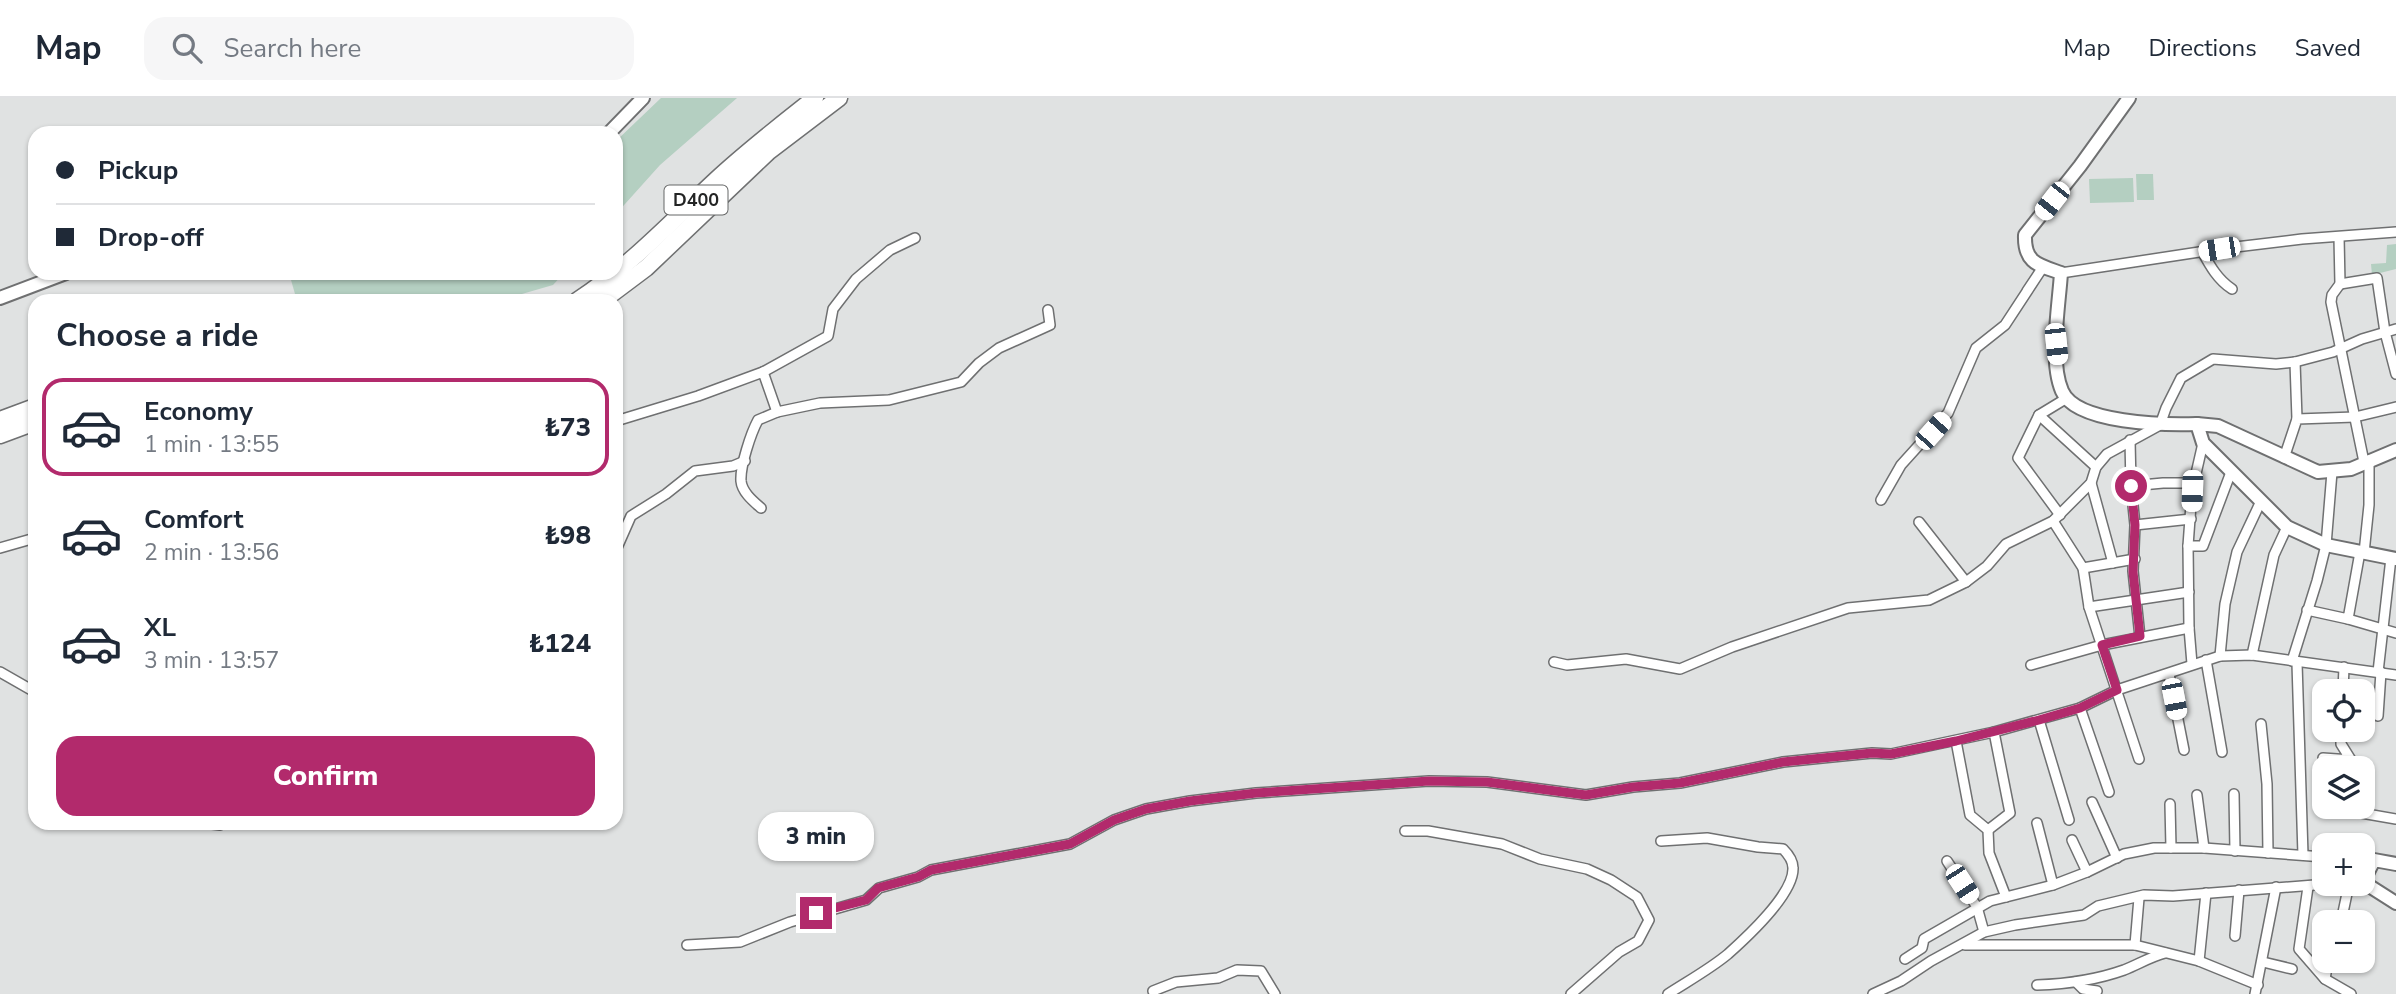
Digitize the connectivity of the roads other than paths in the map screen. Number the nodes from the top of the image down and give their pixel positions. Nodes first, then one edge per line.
1 (643, 98) edge
2 (815, 98) edge
3 (839, 98) edge
4 (2129, 98) edge
5 (616, 126) edge
6 (2396, 232) edge
7 (2339, 237) junction
8 (915, 238) dead end
9 (2202, 251) junction
10 (2043, 267) junction
11 (623, 268) edge
12 (2061, 273) junction
13 (48, 280) edge
14 (608, 280) edge
15 (2340, 284) junction
16 (2232, 289) dead end
17 (2027, 290) dead end
18 (588, 294) edge
19 (612, 294) edge
20 (0, 298) edge
21 (1048, 310) dead end
22 (2396, 329) edge
23 (2385, 332) junction
24 (2339, 348) junction
25 (2295, 362) junction
26 (763, 372) junction
27 (2396, 374) edge
28 (2067, 398) junction
29 (2396, 407) edge
30 (28, 410) edge
31 (777, 411) junction
32 (2039, 415) junction
33 (2355, 417) junction
34 (2297, 419) junction
35 (0, 420) edge
36 (623, 420) edge
37 (2197, 424) junction
38 (28, 425) edge
39 (2160, 425) junction
40 (0, 435) edge
41 (2130, 440) junction
42 (2203, 443) junction
43 (2396, 450) edge
44 (2284, 458) junction
45 (745, 461) junction
46 (2367, 461) junction
47 (2096, 467) junction
48 (2231, 472) junction
49 (2332, 472) junction
50 (2091, 483) junction
51 (2194, 483) junction
52 (2131, 486) junction
53 (1881, 500) dead end
54 (2261, 501) junction
55 (761, 508) dead end
56 (2056, 518) junction
57 (2191, 519) junction
58 (1919, 522) dead end
59 (2135, 525) junction
60 (2287, 527) junction
61 (623, 534) edge
62 (28, 540) edge
63 (2326, 545) junction
64 (2189, 546) junction
65 (0, 548) edge
66 (2362, 553) junction
67 (2135, 559) junction
68 (2394, 559) edge
69 (2113, 563) junction
70 (2083, 568) junction
71 (1966, 582) junction
72 (2189, 592) junction
73 (2137, 601) junction
74 (2089, 607) junction
75 (2307, 610) junction
76 (2348, 619) junction
77 (2189, 628) junction
78 (2382, 628) junction
79 (2396, 633) edge
80 (2140, 636) junction
81 (2102, 645) junction
82 (2252, 655) junction
83 (2220, 656) junction
84 (2206, 660) junction
85 (1554, 662) dead end
86 (2295, 662) junction
87 (2192, 664) junction
88 (2031, 665) dead end
89 (2344, 667) junction
90 (0, 672) edge
91 (2379, 672) junction
92 (2169, 674) junction
93 (2396, 675) edge
94 (2344, 679) edge
95 (28, 688) edge
96 (2117, 690) junction
97 (2080, 708) junction
98 (2378, 716) dead end
99 (2039, 720) junction
100 (2261, 724) dead end
101 (1994, 732) junction
102 (1956, 741) junction
103 (2184, 750) dead end
104 (2222, 752) dead end
105 (2139, 759) dead end
106 (2109, 792) dead end
107 (2234, 794) dead end
108 (2197, 796) dead end
109 (2092, 803) dead end
110 (2170, 804) dead end
111 (2375, 815) edge
112 (2396, 819) edge
113 (2069, 820) dead end
114 (2036, 823) dead end
115 (1988, 830) junction
116 (1405, 831) dead end
117 (2072, 840) dead end
118 (1661, 841) dead end
119 (2171, 848) junction
120 (2204, 848) junction
121 (2235, 851) junction
122 (2268, 853) junction
123 (2303, 855) junction
124 (2312, 856) edge
125 (2116, 858) junction
126 (1947, 861) dead end
127 (2375, 861) edge
128 (2396, 864) edge
129 (2087, 872) junction
130 (2053, 885) junction
131 (2312, 886) edge
132 (2276, 887) junction
133 (2308, 887) junction
134 (2239, 890) junction
135 (2375, 890) edge
136 (2206, 893) junction
137 (2006, 897) junction
138 (2139, 898) junction
139 (2396, 903) edge
140 (1977, 907) junction
141 (1984, 932) junction
142 (2235, 936) dead end
143 (687, 945) dead end
144 (1963, 945) junction
145 (2135, 945) junction
146 (2167, 953) junction
147 (1905, 959) dead end
148 (2199, 961) junction
149 (2263, 962) junction
150 (2292, 969) dead end
151 (2326, 973) edge
152 (2325, 979) junction
153 (2076, 982) junction
154 (2037, 985) dead end
155 (2256, 990) edge
156 (1153, 991) dead end
157 (2097, 991) dead end
158 (1275, 994) edge
159 (1571, 994) edge
160 (1668, 994) edge
161 (1873, 994) edge
162 (2351, 994) edge

1 - 5 street
2 - 11 highway, D400
3 - 19 highway, D400
4 - 10 street
6 - 7 street
7 - 9 street
7 - 15 street
8 - 26 street
9 - 12 street
9 - 16 street
10 - 12 street
10 - 17 street
10 - 53 street
12 - 28 street
13 - 20 street
14 - 18 highway, D400
15 - 23 street
15 - 24 street
21 - 31 street
22 - 23 street
23 - 24 street
23 - 27 street
24 - 25 street
24 - 33 street
25 - 34 street
25 - 39 street
26 - 31 street
26 - 36 street
28 - 32 street
28 - 39 street
29 - 33 street
30 - 35 highway
31 - 45 street
32 - 47 street
32 - 56 street
33 - 34 street
33 - 46 street
34 - 44 street
37 - 39 street
37 - 42 street
37 - 44 street
38 - 40 highway
39 - 41 street
41 - 47 street
41 - 52 street
42 - 48 street
42 - 51 street
43 - 46 street
44 - 49 street
45 - 55 street
45 - 61 street
46 - 49 street
46 - 66 street
47 - 50 street
48 - 54 street
48 - 64 street
49 - 63 street
50 - 56 street
50 - 69 street
51 - 52 street
51 - 57 street
52 - 59 street
54 - 60 street
54 - 83 street
56 - 70 street
56 - 71 street
57 - 59 street
57 - 64 street
58 - 71 street
59 - 67 street
60 - 63 street
60 - 82 street
62 - 65 street
63 - 66 street
63 - 75 street
64 - 72 street
66 - 68 street
66 - 76 street
67 - 69 street
67 - 73 street
68 - 78 street
69 - 70 street
70 - 74 street
71 - 85 street
72 - 73 street
72 - 77 street
73 - 74 street
73 - 80 street
74 - 81 street
75 - 76 street
75 - 86 street
76 - 78 street
77 - 80 street
77 - 87 street
78 - 79 street
78 - 91 street
80 - 81 street
81 - 88 street
81 - 96 street
82 - 83 street
82 - 86 street
83 - 84 street
84 - 87 street
84 - 104 street
86 - 89 street
86 - 123 street
87 - 92 street
89 - 91 street
89 - 94 street
90 - 95 street
91 - 93 street
91 - 98 street
92 - 96 street
92 - 103 street
96 - 97 street
96 - 105 street
97 - 99 street
97 - 106 street
99 - 101 street
99 - 113 street
100 - 122 street
101 - 102 street
101 - 115 street
102 - 115 street
102 - 143 street
107 - 121 street
108 - 120 street
109 - 125 street
110 - 119 street
111 - 112 street
114 - 130 street
115 - 137 street
116 - 159 street
117 - 129 street
118 - 160 street
119 - 120 street
119 - 125 street
120 - 121 street
121 - 122 street
122 - 123 street
123 - 124 street
125 - 129 street
126 - 140 street
127 - 128 street
129 - 130 street
130 - 137 street
131 - 133 street
132 - 133 street
132 - 134 street
132 - 149 street
133 - 152 street
134 - 136 street
134 - 142 street
135 - 139 street
136 - 138 street
136 - 148 street
137 - 140 street
138 - 141 street
138 - 145 street
140 - 141 street
140 - 147 street
141 - 144 street
144 - 145 street
144 - 161 street
145 - 146 street
146 - 148 street
146 - 153 street
148 - 155 street
149 - 150 street
149 - 155 street
151 - 152 street
152 - 162 street
153 - 154 street
153 - 157 street
156 - 158 street

